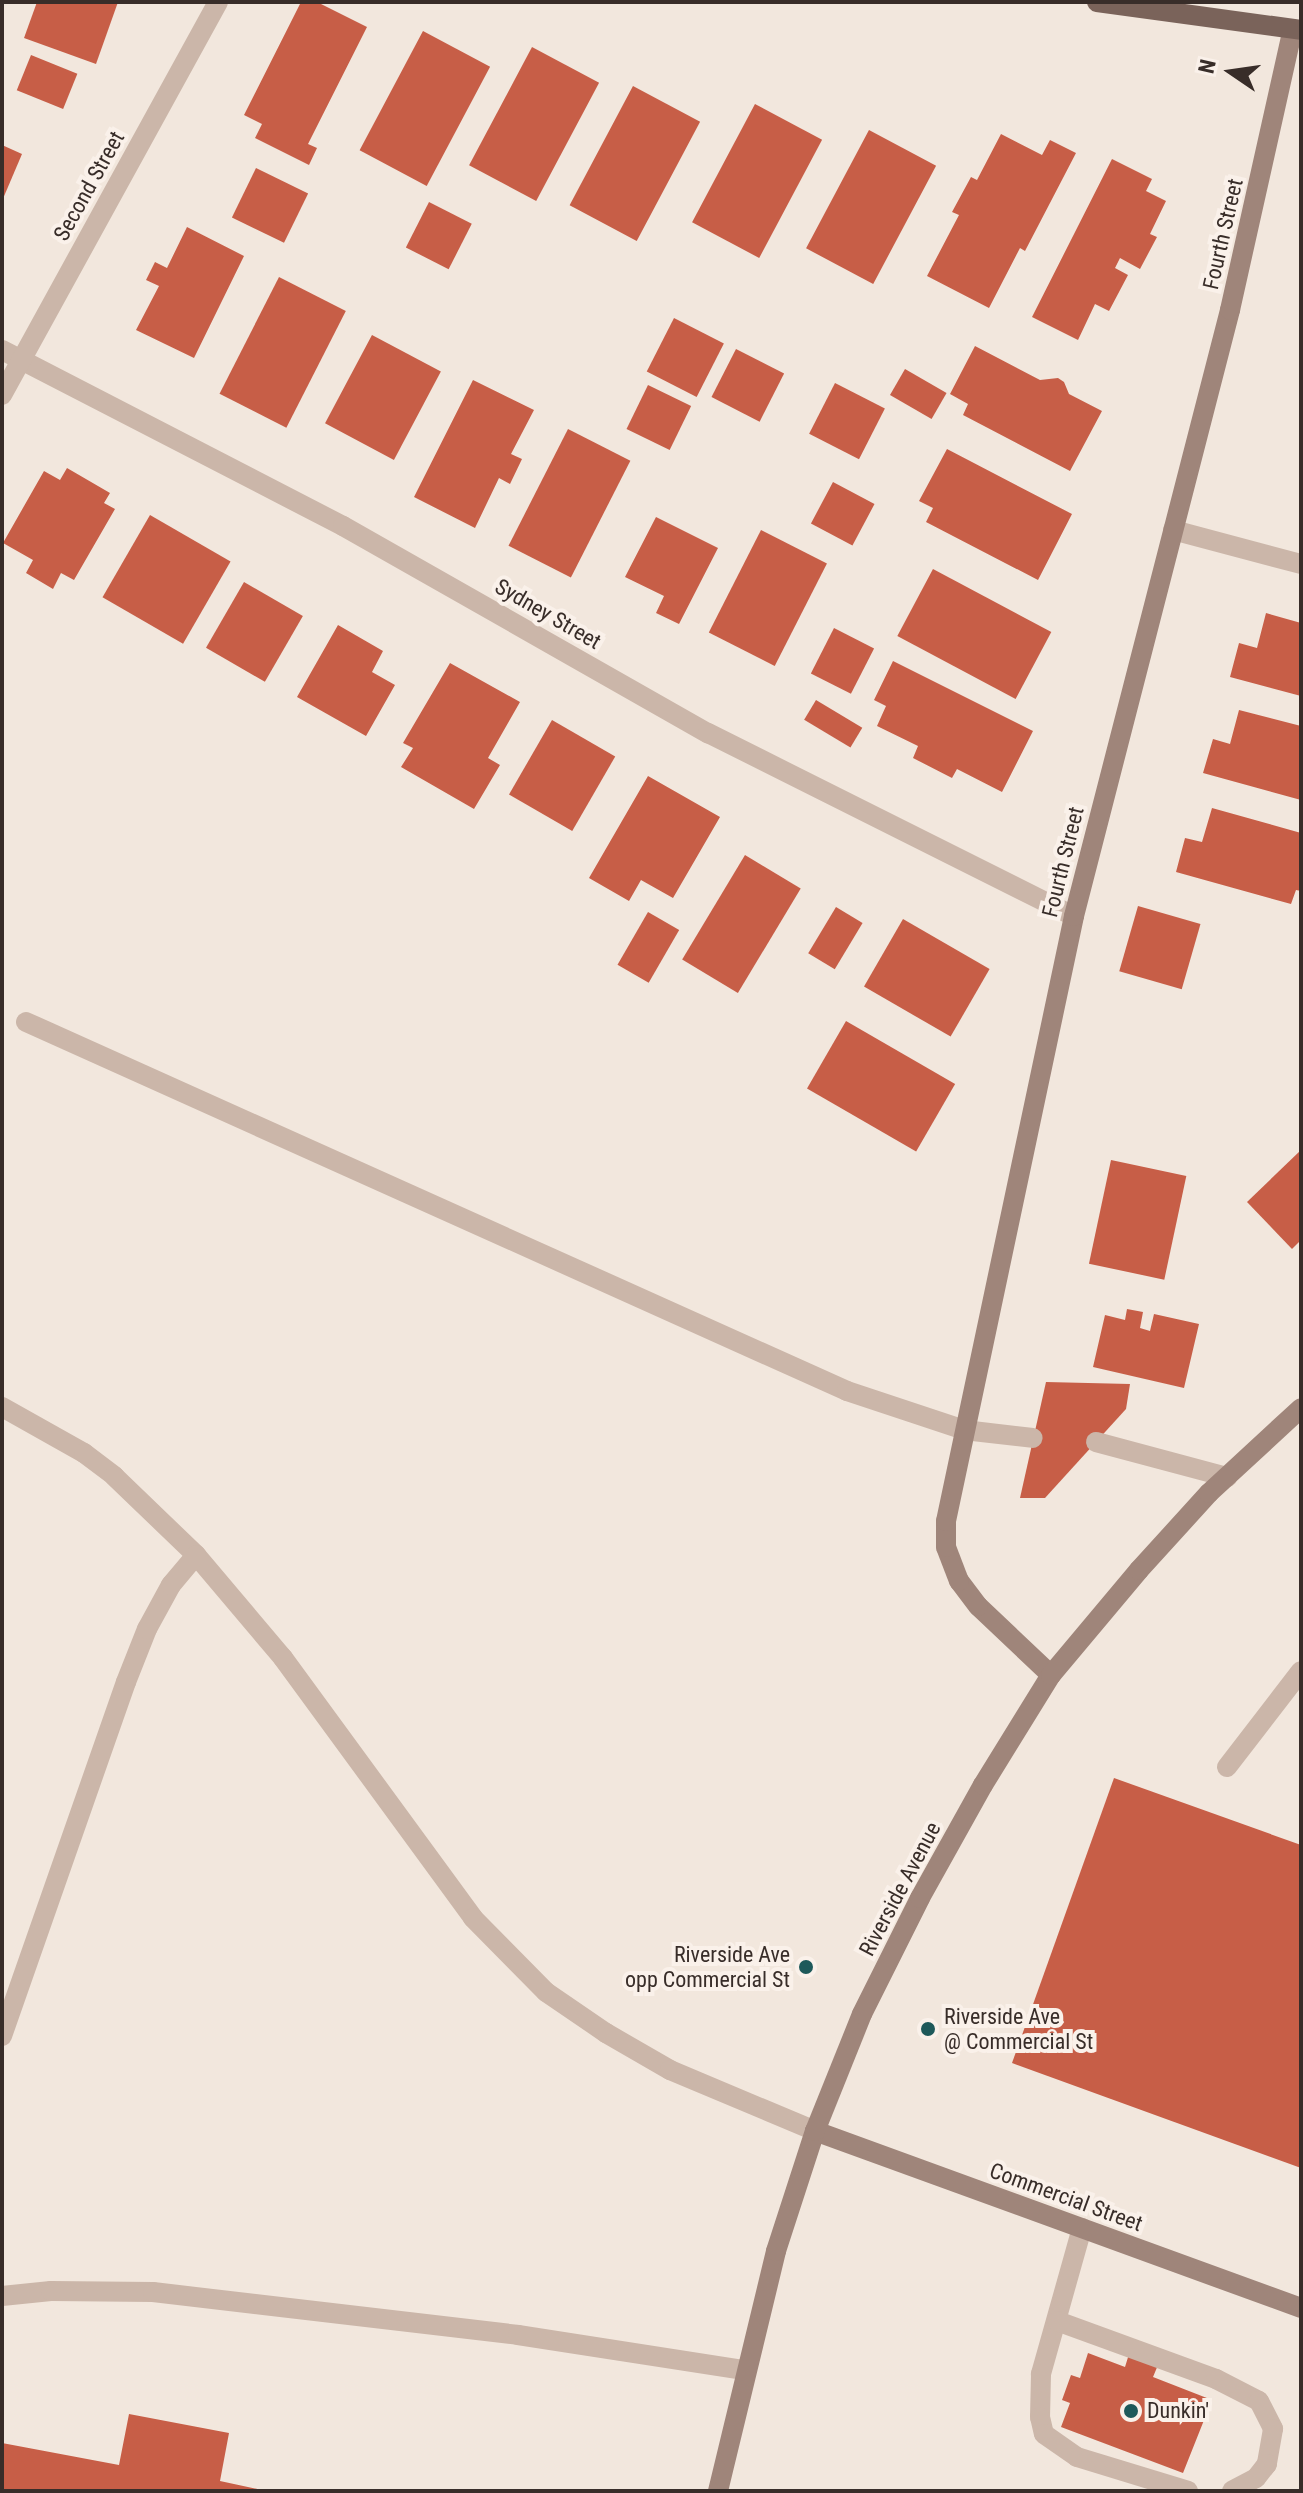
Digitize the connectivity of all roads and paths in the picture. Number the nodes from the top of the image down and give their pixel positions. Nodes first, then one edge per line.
1 (218, 2) edge
2 (1097, 2) edge
3 (1297, 29) edge
4 (11, 354) edge
5 (2, 395) edge
6 (1173, 530) junction
7 (1301, 564) edge
8 (1074, 916) junction
9 (26, 1022) dead end
10 (2, 1407) edge
11 (1301, 1408) edge
12 (964, 1430) junction
13 (1033, 1438) dead end
14 (1096, 1442) dead end
15 (1227, 1477) junction
16 (196, 1555) junction
17 (1301, 1671) edge
18 (1051, 1675) junction
19 (1227, 1767) dead end
20 (2, 2036) edge
21 (815, 2131) junction
22 (1082, 2228) junction
23 (2, 2296) edge
24 (1301, 2308) edge
25 (1057, 2321) junction
26 (744, 2370) junction
27 (718, 2491) edge
28 (1188, 2491) edge
29 (1232, 2491) edge

1 - 4 street, Second Street
2 - 3 main road
3 - 6 street, Fourth Street
4 - 5 street, Second Street
4 - 8 street, Sydney Street
6 - 7 street
6 - 8 street, Fourth Street
8 - 12 street, Fourth Street
9 - 12 street
10 - 16 street
11 - 15 street, Riverside Avenue
12 - 13 street
12 - 18 street, Fourth Street
14 - 15 street
15 - 18 street, Riverside Avenue
16 - 20 street
16 - 21 street
17 - 19 street
18 - 21 street, Riverside Avenue
21 - 22 street, Commercial Street
21 - 26 street, Riverside Avenue
22 - 24 street, Commercial Street
22 - 25 street
23 - 26 street
25 - 28 street
25 - 29 street
26 - 27 street, Riverside Avenue

